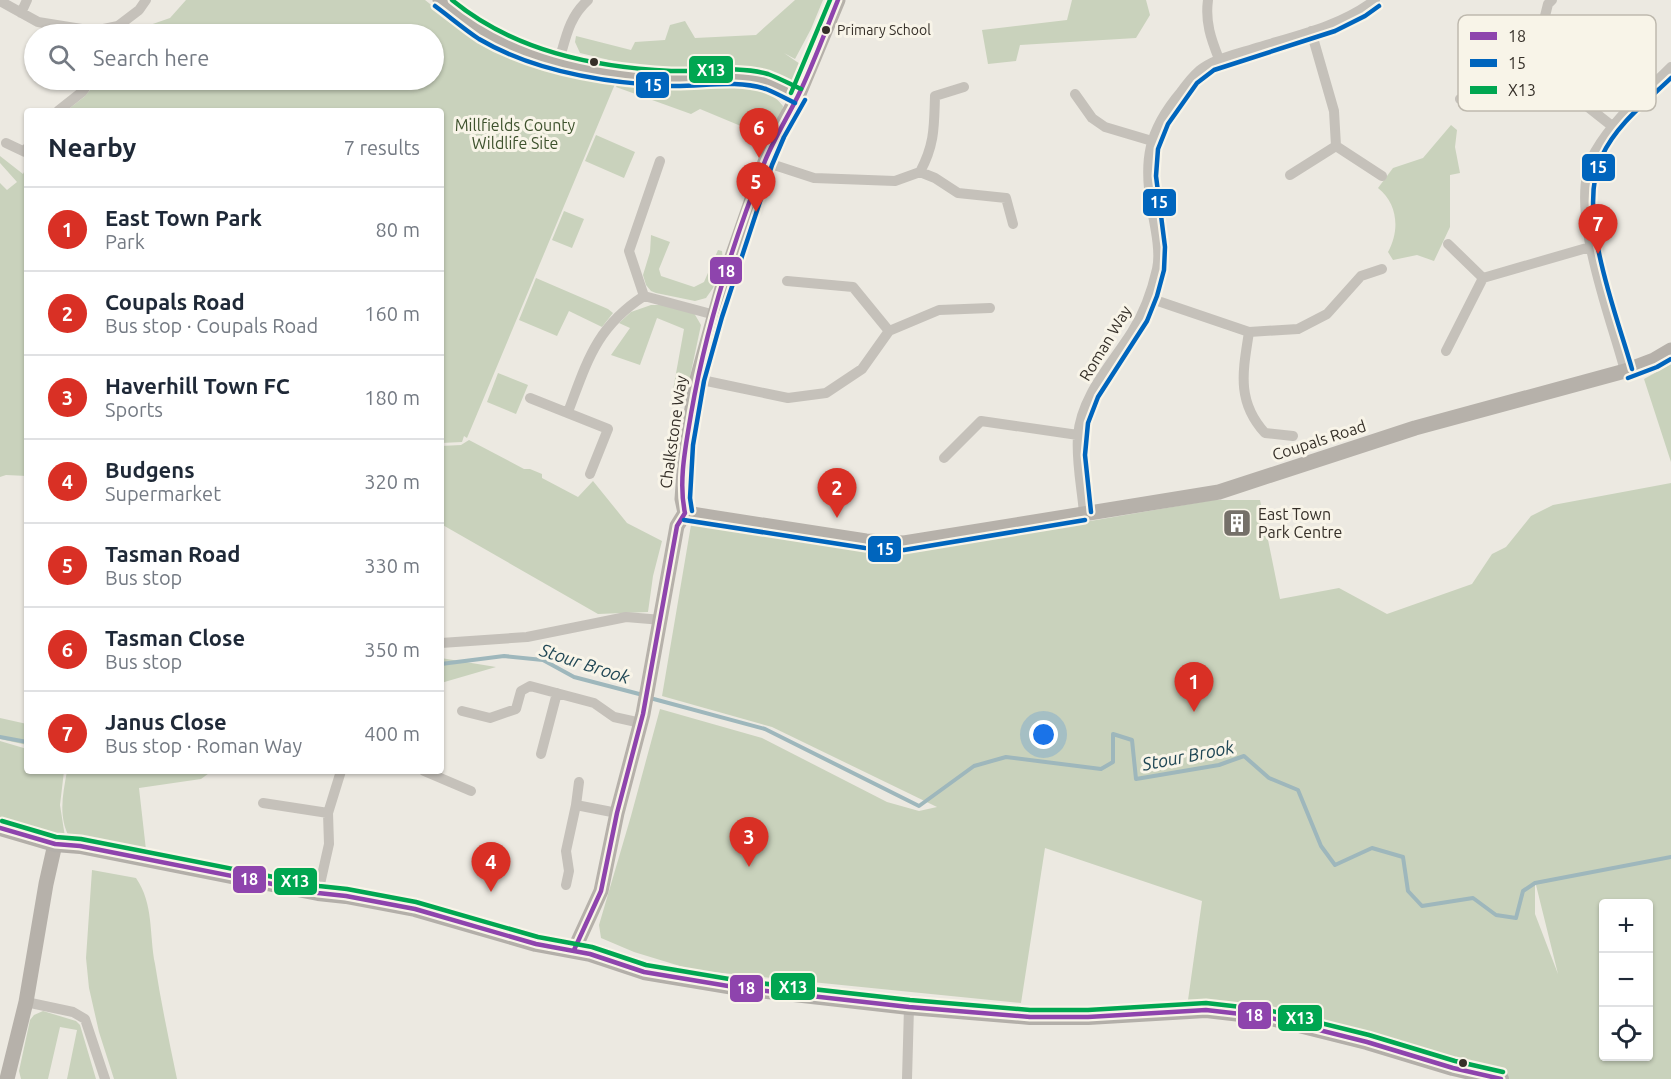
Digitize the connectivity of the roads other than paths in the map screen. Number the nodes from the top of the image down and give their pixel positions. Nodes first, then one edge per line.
1 (27, 0) edge
2 (146, 0) edge
3 (440, 0) edge
4 (588, 0) edge
5 (838, 0) edge
6 (1208, 0) edge
7 (1375, 0) edge
8 (1552, 0) edge
9 (0, 1) edge
10 (21, 13) junction
11 (1545, 15) edge
12 (48, 24) edge
13 (121, 24) edge
14 (1311, 31) junction
15 (1219, 59) junction
16 (559, 61) junction
17 (1669, 72) edge
18 (1656, 84) edge
19 (964, 87) dead end
20 (84, 90) edge
21 (1075, 94) dead end
22 (798, 96) junction
23 (62, 108) edge
24 (1593, 111) edge
25 (1628, 111) edge
26 (1612, 126) junction
27 (1152, 141) junction
28 (6, 143) dead end
29 (1336, 146) junction
30 (24, 152) edge
31 (660, 161) dead end
32 (765, 162) junction
33 (920, 172) junction
34 (1290, 175) dead end
35 (1382, 176) dead end
36 (1012, 224) dead end
37 (1448, 244) dead end
38 (1590, 247) junction
39 (1382, 269) dead end
40 (1483, 278) junction
41 (787, 281) dead end
42 (644, 296) junction
43 (1149, 298) junction
44 (990, 308) dead end
45 (715, 315) junction
46 (889, 331) junction
47 (1249, 332) junction
48 (1671, 350) edge
49 (1446, 351) dead end
50 (1625, 371) junction
51 (697, 379) junction
52 (530, 398) dead end
53 (568, 412) junction
54 (1078, 435) junction
55 (1293, 435) dead end
56 (944, 458) dead end
57 (590, 474) dead end
58 (685, 513) junction
59 (1084, 513) junction
60 (662, 620) junction
61 (444, 643) edge
62 (557, 693) junction
63 (462, 711) dead end
64 (642, 719) junction
65 (542, 754) dead end
66 (340, 774) edge
67 (431, 774) edge
68 (579, 782) dead end
69 (471, 791) dead end
70 (263, 803) dead end
71 (576, 805) junction
72 (328, 813) junction
73 (617, 813) junction
74 (0, 828) edge
75 (55, 844) junction
76 (566, 885) dead end
77 (318, 893) junction
78 (574, 950) junction
79 (26, 1002) junction
80 (909, 1007) junction
81 (7, 1079) edge
82 (105, 1079) edge
83 (907, 1079) edge
84 (1501, 1079) edge

1 - 10 street
2 - 13 street
3 - 16 street
4 - 16 street
5 - 22 street, Chalkstone Way
6 - 15 street
7 - 14 street, Roman Way
8 - 11 street
9 - 10 street
10 - 12 street
14 - 15 street, Roman Way
14 - 29 street
15 - 27 street, Roman Way
16 - 22 street
17 - 18 street
19 - 33 street
20 - 23 street
21 - 27 street
22 - 32 street, Chalkstone Way
24 - 26 street
25 - 26 street
26 - 38 street
27 - 43 street, Roman Way
28 - 30 street
29 - 34 street
29 - 35 street
31 - 42 street
32 - 33 street
32 - 45 street, Chalkstone Way
33 - 36 street
37 - 40 street
38 - 40 street
38 - 50 street
39 - 47 street
40 - 49 street
41 - 46 street
42 - 45 street
42 - 53 street
43 - 47 street
43 - 54 street, Roman Way
44 - 46 street
45 - 51 street, Chalkstone Way
46 - 51 street
47 - 55 street
48 - 50 street, Coupals Road
50 - 59 street, Coupals Road
51 - 58 street, Chalkstone Way
52 - 53 street
53 - 57 street
54 - 56 street
54 - 59 street, Roman Way
58 - 59 street, Coupals Road
58 - 60 street, Chalkstone Way
60 - 61 street
60 - 64 street, Chalkstone Way
62 - 63 street
62 - 64 street
62 - 65 street
64 - 73 street, Chalkstone Way
66 - 72 street
67 - 69 street
68 - 71 street
70 - 72 street
71 - 73 street
71 - 76 street
72 - 77 street
73 - 78 street, Chalkstone Way
74 - 75 main road
75 - 77 main road
75 - 79 street
77 - 78 main road
78 - 80 main road
79 - 81 street
79 - 82 street
80 - 83 street
80 - 84 main road

